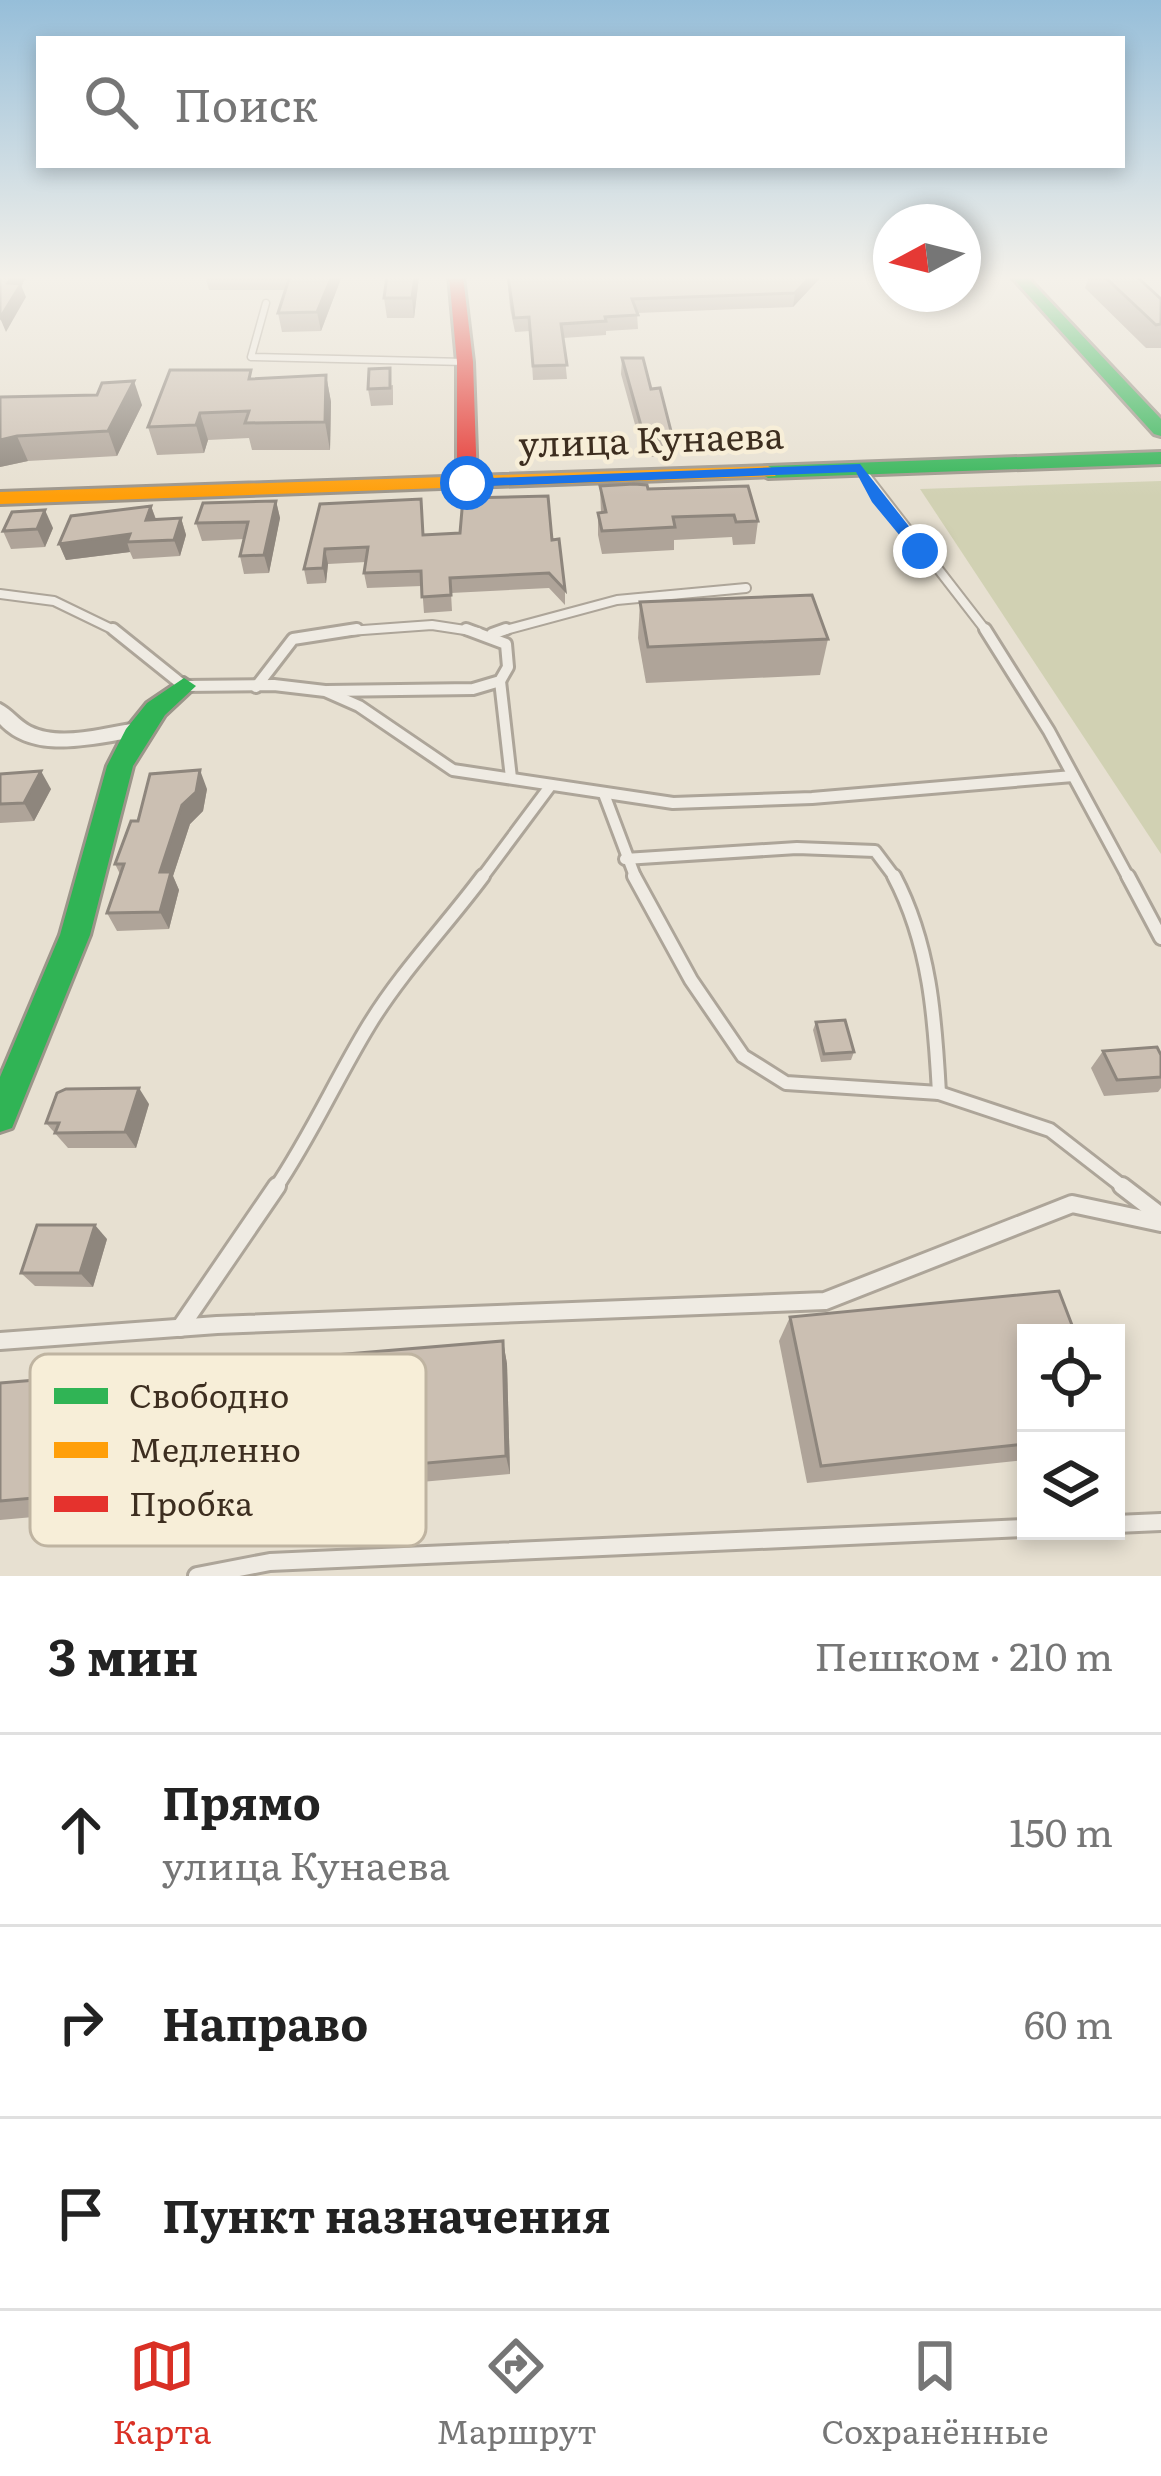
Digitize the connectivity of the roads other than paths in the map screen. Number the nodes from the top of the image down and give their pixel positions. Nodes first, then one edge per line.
1 (253, 350) edge
2 (464, 350) edge
3 (1086, 350) edge
4 (465, 362) junction
5 (1161, 430) edge
6 (1161, 458) edge
7 (860, 468) junction
8 (467, 483) junction
9 (0, 498) edge
10 (746, 588) dead end
11 (0, 594) edge
12 (492, 634) junction
13 (500, 681) junction
14 (184, 686) junction
15 (256, 687) junction
16 (324, 691) junction
17 (0, 711) edge
18 (138, 730) junction
19 (1073, 776) junction
20 (511, 778) junction
21 (551, 785) junction
22 (604, 794) junction
23 (625, 859) junction
24 (1161, 938) edge
25 (938, 1093) junction
26 (0, 1116) edge
27 (1161, 1219) edge
28 (180, 1328) junction
29 (0, 1341) edge
30 (1161, 1522) edge
31 (1125, 1524) edge
32 (1017, 1528) edge
33 (197, 1576) edge

1 - 4 lane
2 - 4 street
3 - 5 street
4 - 8 street
6 - 7 street, улица Кунаева
7 - 8 street, улица Кунаева
7 - 19 lane
8 - 9 street, улица Кунаева
10 - 12 lane
11 - 14 lane
12 - 13 lane
12 - 15 lane
13 - 16 lane
13 - 20 lane
14 - 15 lane
14 - 18 street
15 - 16 lane
16 - 20 lane
17 - 18 street
18 - 26 street
19 - 22 lane
19 - 24 lane
20 - 21 lane
21 - 22 lane
21 - 28 lane
22 - 23 lane
23 - 25 lane
23 - 25 lane
25 - 27 lane
27 - 28 lane
28 - 29 lane
30 - 31 lane
32 - 33 lane

